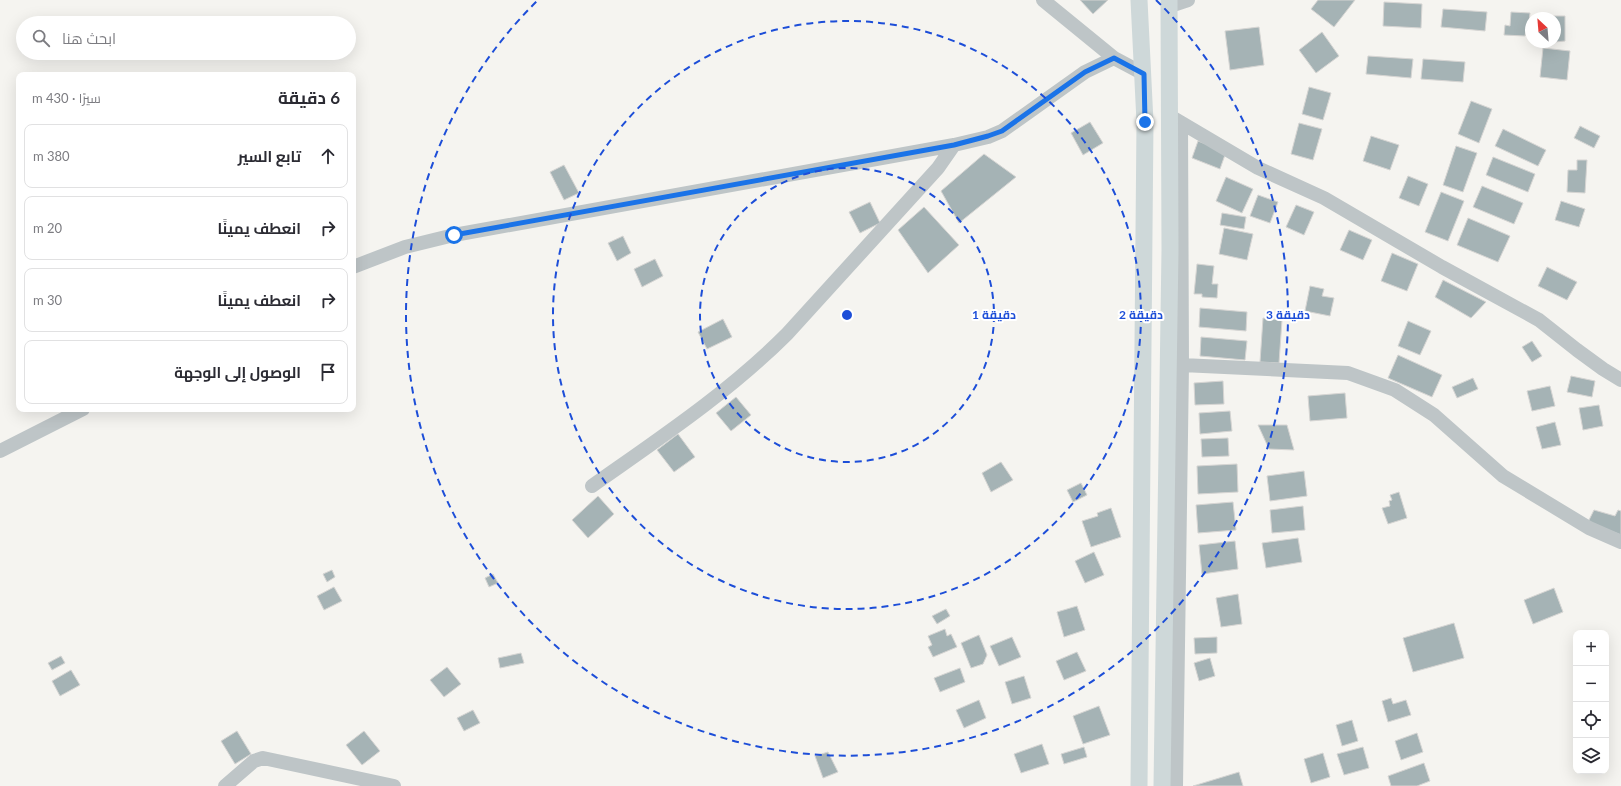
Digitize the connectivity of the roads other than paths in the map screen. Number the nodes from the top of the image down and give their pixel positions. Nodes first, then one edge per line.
1 (1043, 0) edge
2 (1139, 0) edge
3 (1188, 0) edge
4 (1170, 3) edge
5 (1114, 58) junction
6 (1144, 74) junction
7 (1175, 119) junction
8 (954, 145) junction
9 (356, 266) edge
10 (1182, 365) junction
11 (1621, 380) edge
12 (77, 412) edge
13 (0, 451) edge
14 (592, 486) dead end
15 (1621, 542) edge
16 (225, 786) edge
17 (394, 786) edge
18 (1139, 786) edge
19 (1162, 786) edge
20 (1176, 786) edge

1 - 5 street
2 - 6 main road
3 - 4 street
4 - 7 main road
5 - 6 street
5 - 8 street
6 - 18 main road
7 - 10 street
7 - 11 street
7 - 19 main road
8 - 9 street
8 - 14 street
10 - 15 street
10 - 20 street
12 - 13 street
16 - 17 street

